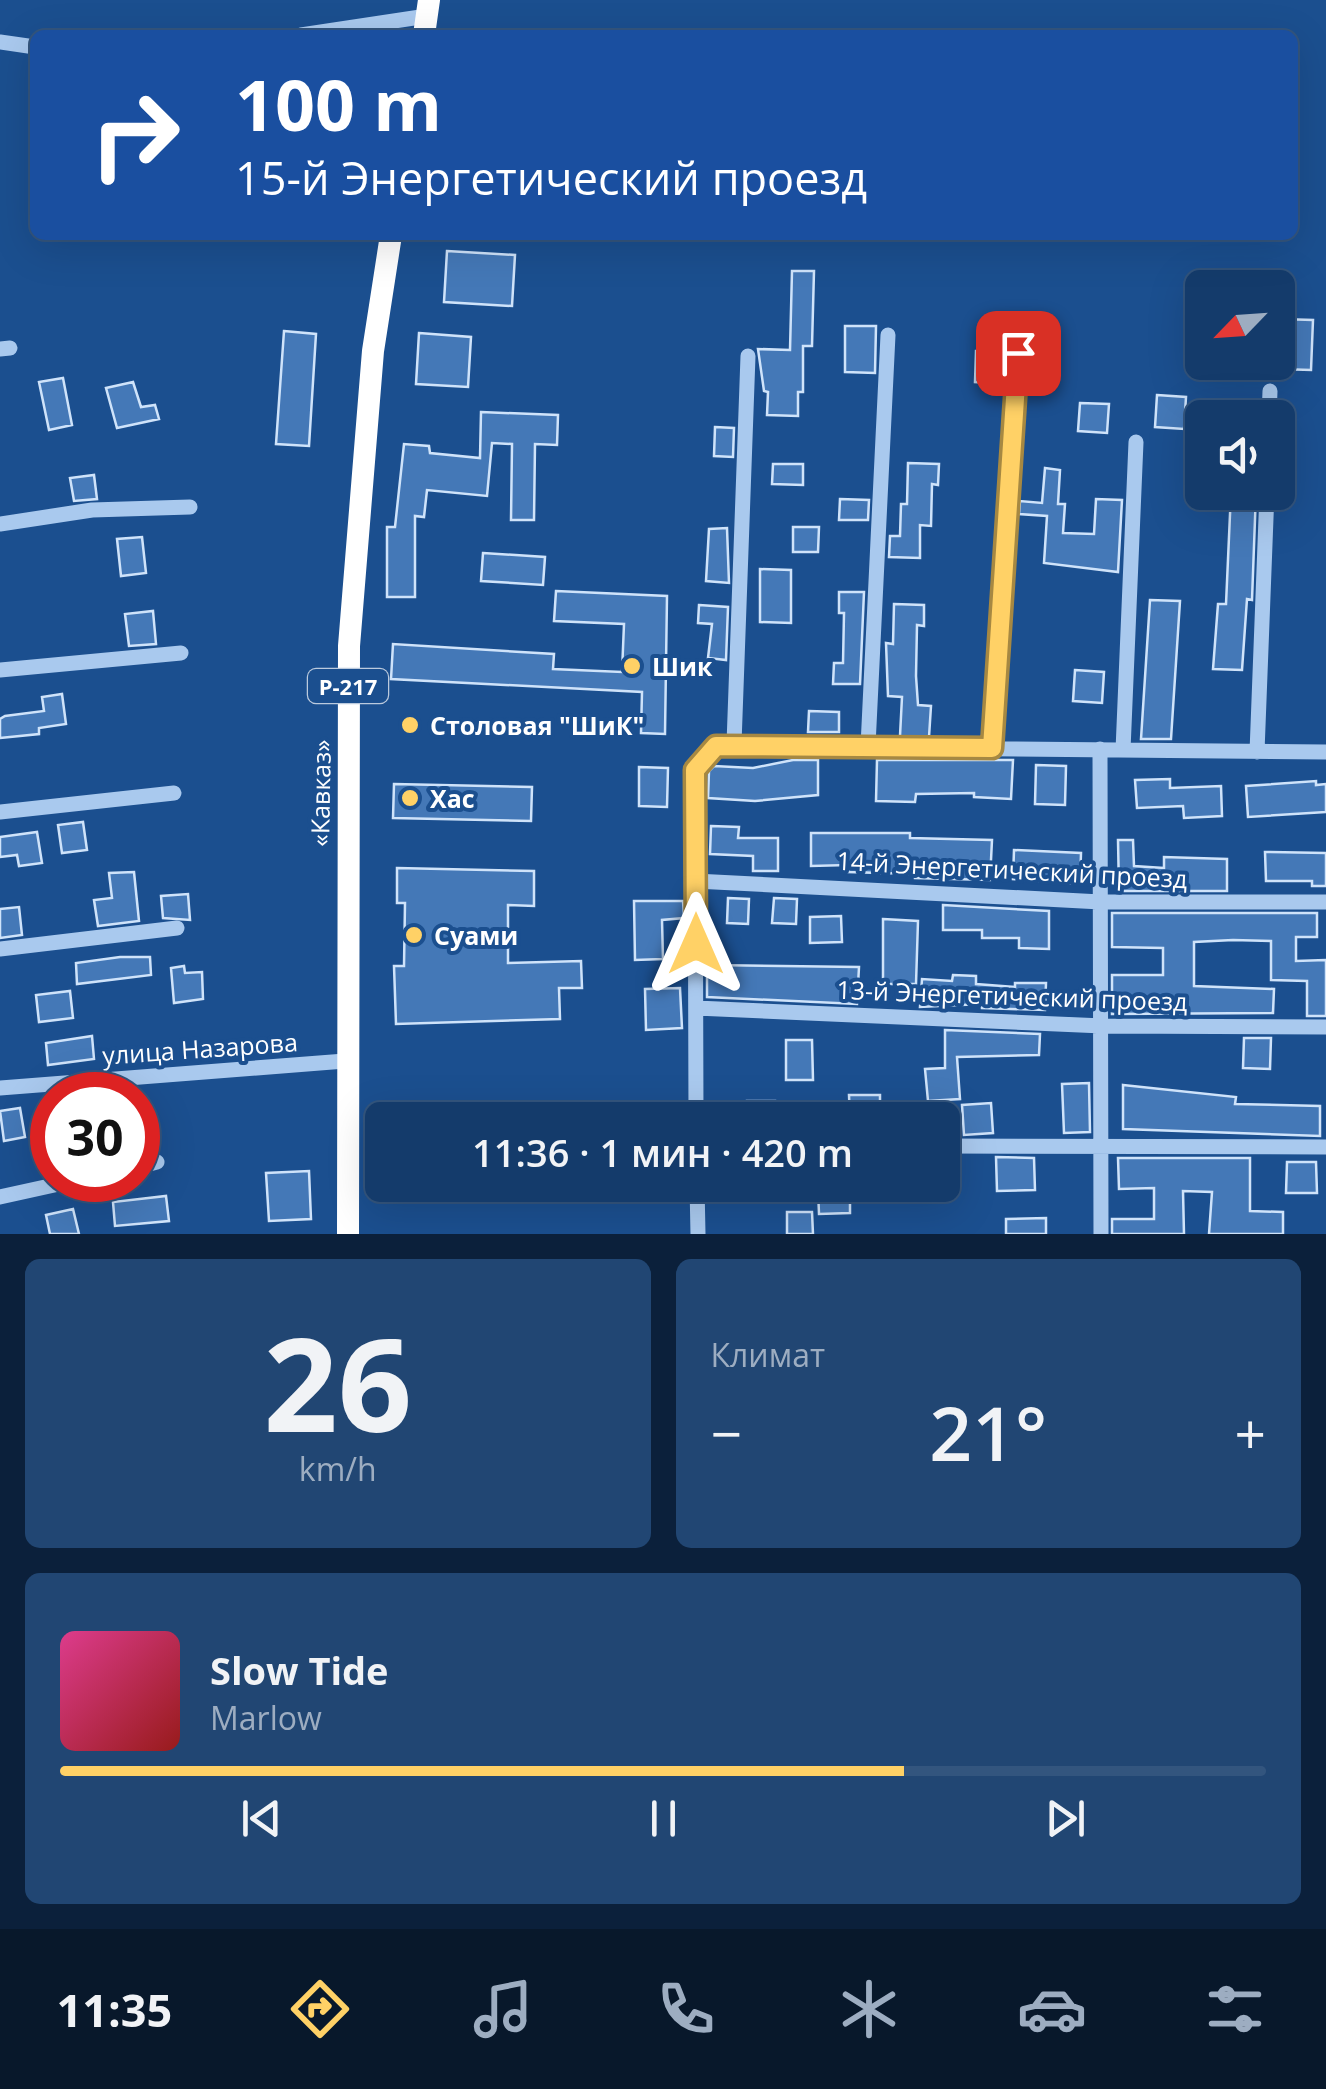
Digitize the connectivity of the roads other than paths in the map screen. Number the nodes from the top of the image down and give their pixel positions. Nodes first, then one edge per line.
1 (426, 17) edge
2 (336, 30) edge
3 (0, 42) edge
4 (30, 46) edge
5 (391, 240) edge
6 (888, 335) dead end
7 (1018, 353) dead end
8 (748, 356) dead end
9 (1270, 391) dead end
10 (1270, 400) edge
11 (1136, 442) dead end
12 (190, 507) dead end
13 (1266, 510) edge
14 (0, 524) edge
15 (181, 653) dead end
16 (0, 670) edge
17 (734, 744) junction
18 (868, 746) junction
19 (992, 748) junction
20 (1100, 748) junction
21 (1124, 750) junction
22 (1257, 752) junction
23 (1326, 752) edge
24 (174, 794) dead end
25 (0, 812) edge
26 (695, 881) junction
27 (1101, 902) junction
28 (1326, 902) edge
29 (176, 928) dead end
30 (0, 949) edge
31 (696, 1008) junction
32 (1103, 1026) junction
33 (1326, 1026) edge
34 (345, 1061) junction
35 (0, 1088) edge
36 (696, 1102) edge
37 (960, 1146) edge
38 (1101, 1147) junction
39 (1326, 1147) edge
40 (30, 1190) edge
41 (0, 1197) edge
42 (697, 1202) edge
43 (348, 1234) edge
44 (698, 1234) edge
45 (1101, 1234) edge

1 - 2 street
3 - 4 street
5 - 34 highway, «Кавказ» / Р-217
6 - 18 street
7 - 19 street
8 - 17 street
9 - 10 street
11 - 21 street
12 - 14 street
13 - 22 street
15 - 16 street
17 - 18 street
17 - 26 street
18 - 19 street
19 - 20 street
20 - 21 street
20 - 27 street
21 - 22 street
22 - 23 street
24 - 25 street
26 - 27 street, 14-й Энергетический проезд
26 - 31 street
27 - 28 street, 14-й Энергетический проезд
27 - 32 street
29 - 30 street
31 - 32 street, 13-й Энергетический проезд
31 - 36 street
32 - 33 street, 13-й Энергетический проезд
32 - 38 street
34 - 35 street, улица Назарова
34 - 43 highway, «Кавказ» / Р-217
37 - 38 street
38 - 39 street
38 - 45 street
40 - 41 street
42 - 44 street

